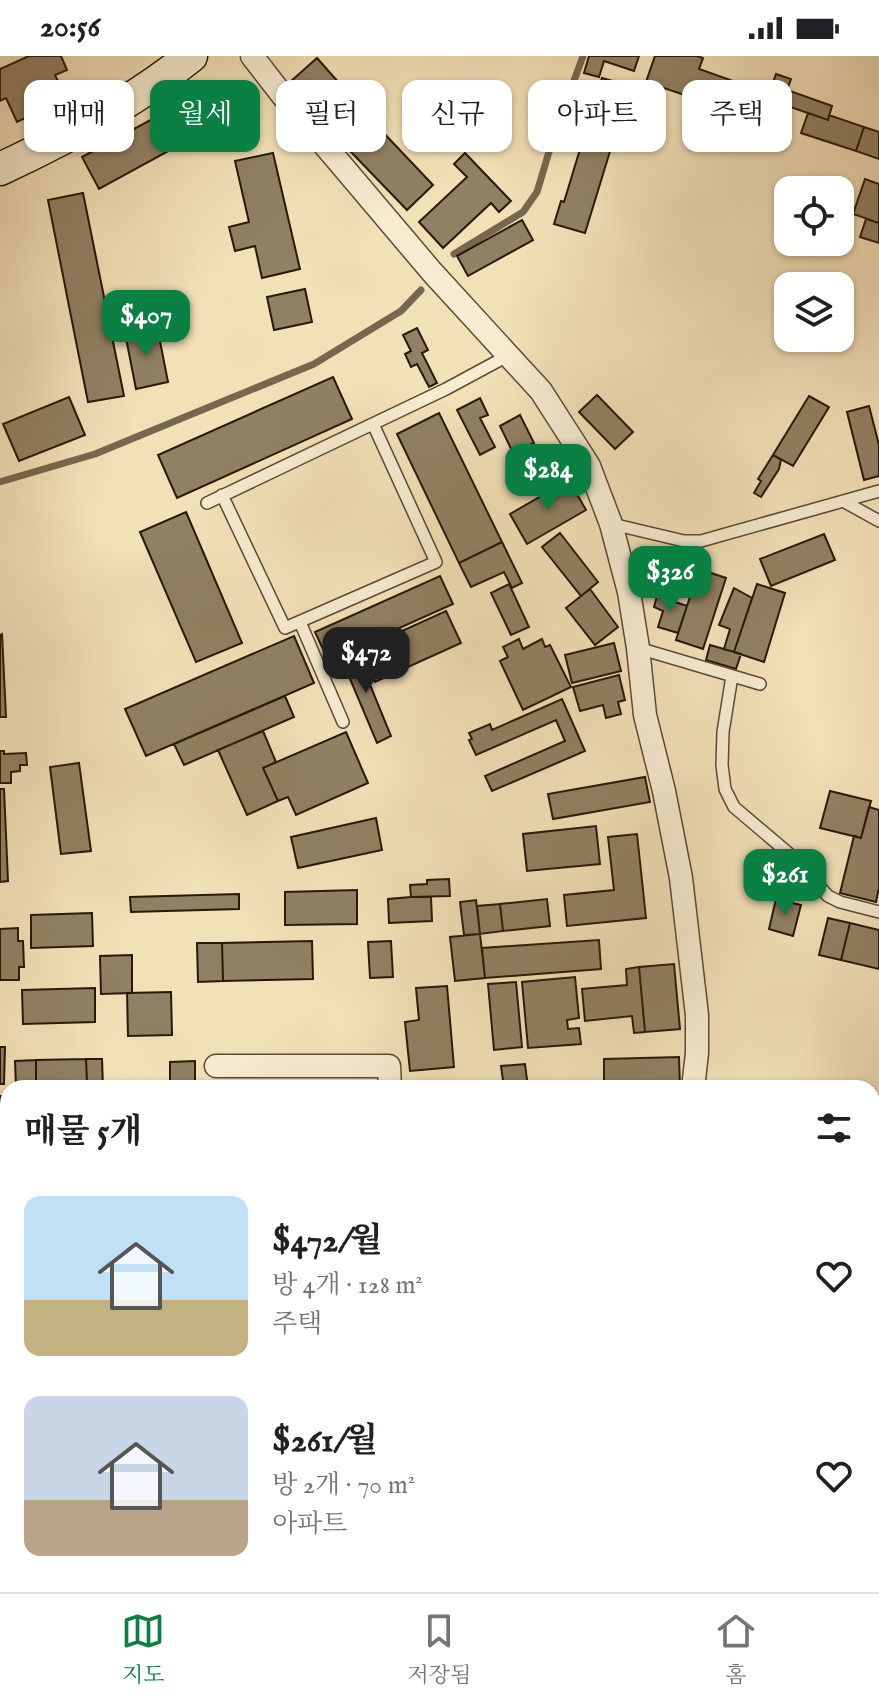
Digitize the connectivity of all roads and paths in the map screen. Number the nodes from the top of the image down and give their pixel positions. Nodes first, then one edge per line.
1 (191, 56) edge
2 (252, 56) edge
3 (0, 169) edge
4 (509, 355) junction
5 (373, 424) junction
6 (879, 491) edge
7 (222, 495) junction
8 (843, 501) junction
9 (207, 503) dead end
10 (879, 521) edge
11 (611, 524) junction
12 (300, 622) junction
13 (638, 648) junction
14 (732, 676) junction
15 (760, 684) dead end
16 (343, 722) dead end
17 (879, 912) edge
18 (216, 1066) dead end
19 (390, 1080) edge
20 (694, 1080) edge

1 - 3 street
2 - 4 street
4 - 5 lane
4 - 11 street
5 - 7 lane
5 - 12 lane
6 - 8 lane
7 - 9 lane
7 - 12 lane
8 - 10 lane
8 - 11 lane
11 - 13 street
12 - 16 lane
13 - 14 lane
13 - 20 street
14 - 15 lane
14 - 17 lane
18 - 19 street

